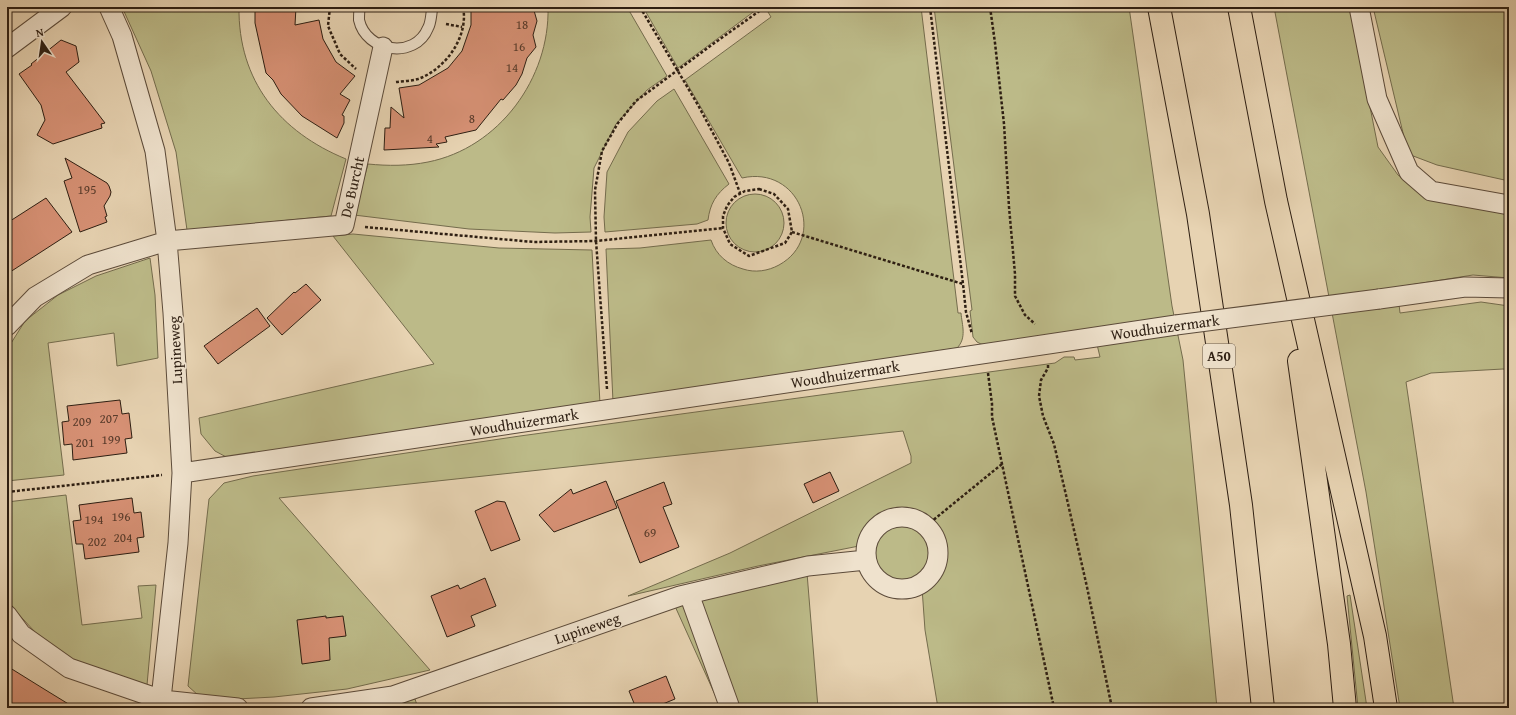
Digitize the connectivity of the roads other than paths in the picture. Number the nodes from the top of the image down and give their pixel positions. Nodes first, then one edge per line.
1 (62, 7) edge
2 (109, 7) edge
3 (360, 7) edge
4 (431, 7) edge
5 (1159, 7) edge
6 (1239, 7) edge
7 (1359, 7) edge
8 (383, 47) junction
9 (7, 48) edge
10 (1276, 201) junction
11 (1509, 205) edge
12 (167, 241) junction
13 (1509, 288) edge
14 (7, 326) edge
15 (182, 473) junction
16 (866, 560) junction
17 (689, 594) junction
18 (7, 614) edge
19 (161, 704) edge
20 (238, 708) edge
21 (311, 708) edge
22 (730, 708) edge
23 (1263, 708) edge
24 (1345, 708) edge
25 (1386, 708) edge

1 - 9 street
2 - 12 street, Lupineweg
3 - 8 lane
4 - 8 lane
5 - 23 highway, A50
6 - 10 highway
7 - 11 street
8 - 12 street, De Burcht
10 - 24 highway
10 - 25 highway
12 - 14 street, De Burcht
12 - 15 street, Lupineweg
13 - 15 street, Woudhuizermark, bridge
15 - 19 street, Lupineweg
16 - 16 street
16 - 17 street, Lupineweg
17 - 21 street, Lupineweg
17 - 22 street
18 - 19 street
19 - 20 street

